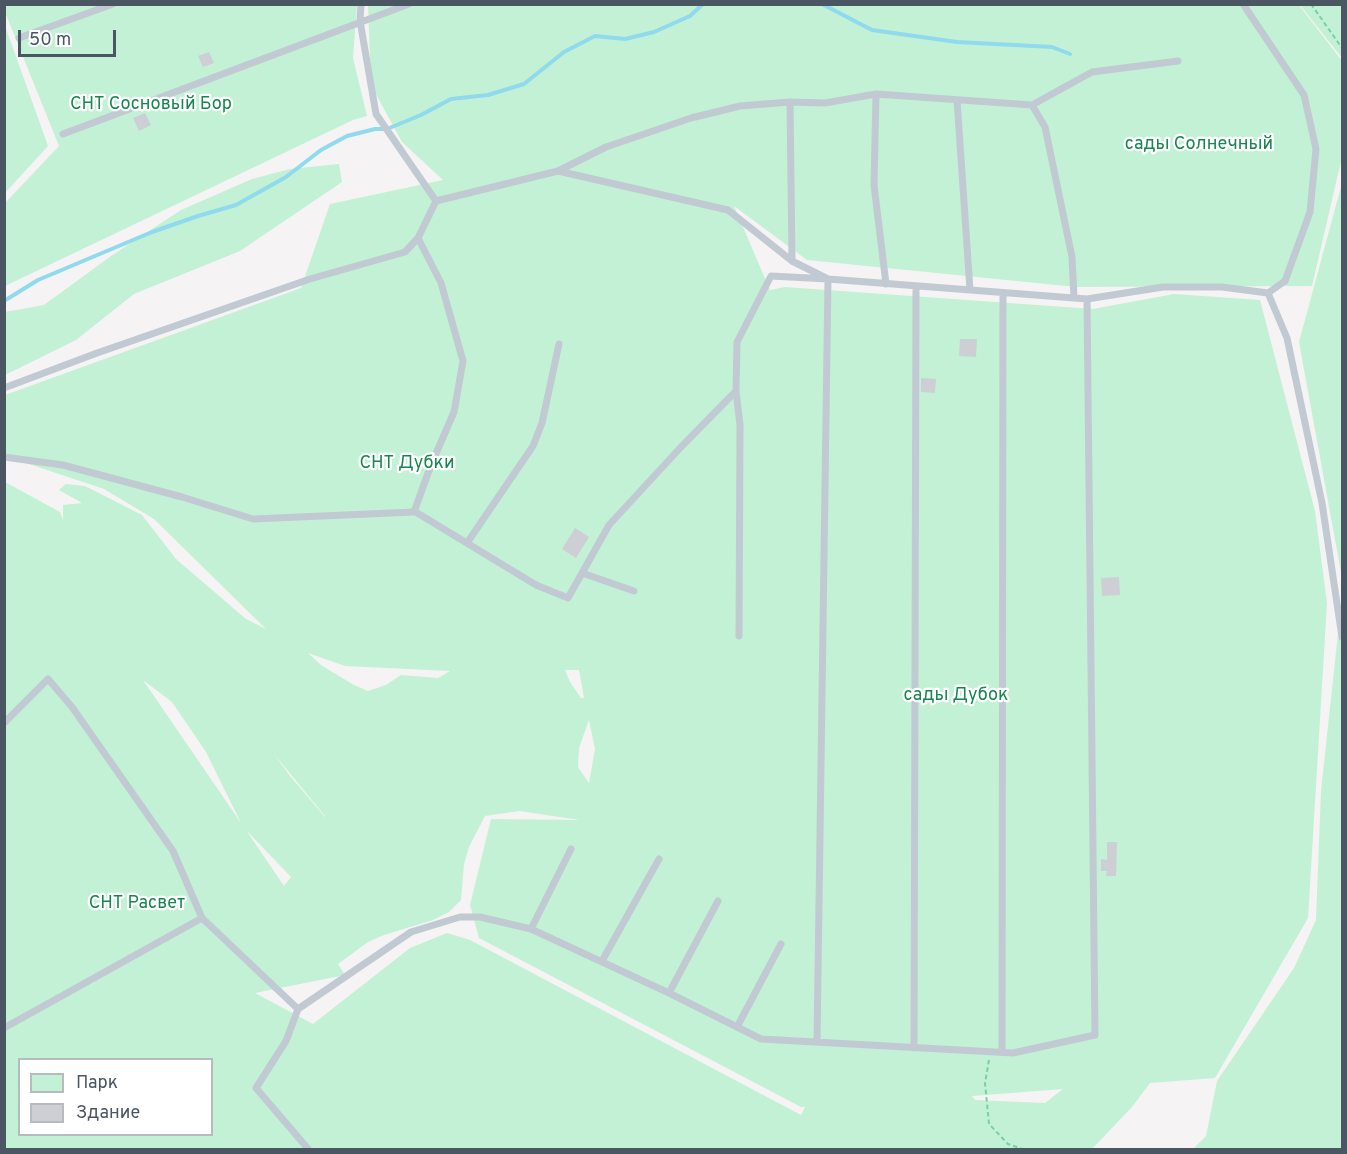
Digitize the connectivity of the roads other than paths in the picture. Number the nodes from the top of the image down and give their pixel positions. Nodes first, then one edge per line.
1 (112, 4) edge
2 (361, 4) edge
3 (409, 4) edge
4 (1243, 4) edge
5 (360, 21) junction
6 (20, 38) dead end
7 (1178, 61) dead end
8 (876, 94) junction
9 (957, 100) junction
10 (790, 102) junction
11 (1032, 105) junction
12 (63, 134) dead end
13 (558, 171) junction
14 (436, 201) junction
15 (418, 238) junction
16 (792, 261) junction
17 (828, 279) junction
18 (886, 284) junction
19 (916, 286) junction
20 (970, 290) junction
21 (1003, 292) junction
22 (1268, 293) junction
23 (1074, 298) junction
24 (1088, 299) junction
25 (559, 344) dead end
26 (4, 388) edge
27 (736, 390) junction
28 (4, 457) edge
29 (414, 511) junction
30 (467, 543) junction
31 (582, 573) junction
32 (634, 591) dead end
33 (739, 636) dead end
34 (1342, 637) edge
35 (4, 723) edge
36 (571, 849) dead end
37 (658, 859) dead end
38 (718, 901) dead end
39 (202, 918) junction
40 (531, 929) junction
41 (781, 944) dead end
42 (602, 961) junction
43 (669, 993) junction
44 (298, 1009) junction
45 (737, 1027) junction
46 (4, 1028) edge
47 (817, 1042) junction
48 (914, 1047) junction
49 (1002, 1052) junction
50 (309, 1149) edge

1 - 6 lane
2 - 5 lane
3 - 5 lane
4 - 22 lane
5 - 12 lane
5 - 14 lane
7 - 11 lane
8 - 9 lane
8 - 10 lane
8 - 18 lane
9 - 11 lane
9 - 20 lane
10 - 13 lane
10 - 16 lane
11 - 23 lane
13 - 14 lane
13 - 16 lane
14 - 15 lane
15 - 26 lane
15 - 29 lane
16 - 17 lane
17 - 18 lane
17 - 27 lane
17 - 47 lane
18 - 19 lane
19 - 20 lane
19 - 48 lane
20 - 21 lane
21 - 23 lane
21 - 49 lane
22 - 24 lane
22 - 34 lane
23 - 24 lane
24 - 49 lane
25 - 30 lane
27 - 31 lane
27 - 33 lane
28 - 29 lane
29 - 30 lane
30 - 31 lane
31 - 32 lane
35 - 39 lane
36 - 40 lane
37 - 42 lane
38 - 43 lane
39 - 44 lane
39 - 46 lane
40 - 42 lane
40 - 44 lane
41 - 45 lane
42 - 43 lane
43 - 45 lane
44 - 50 lane
45 - 47 lane
47 - 48 lane
48 - 49 lane

